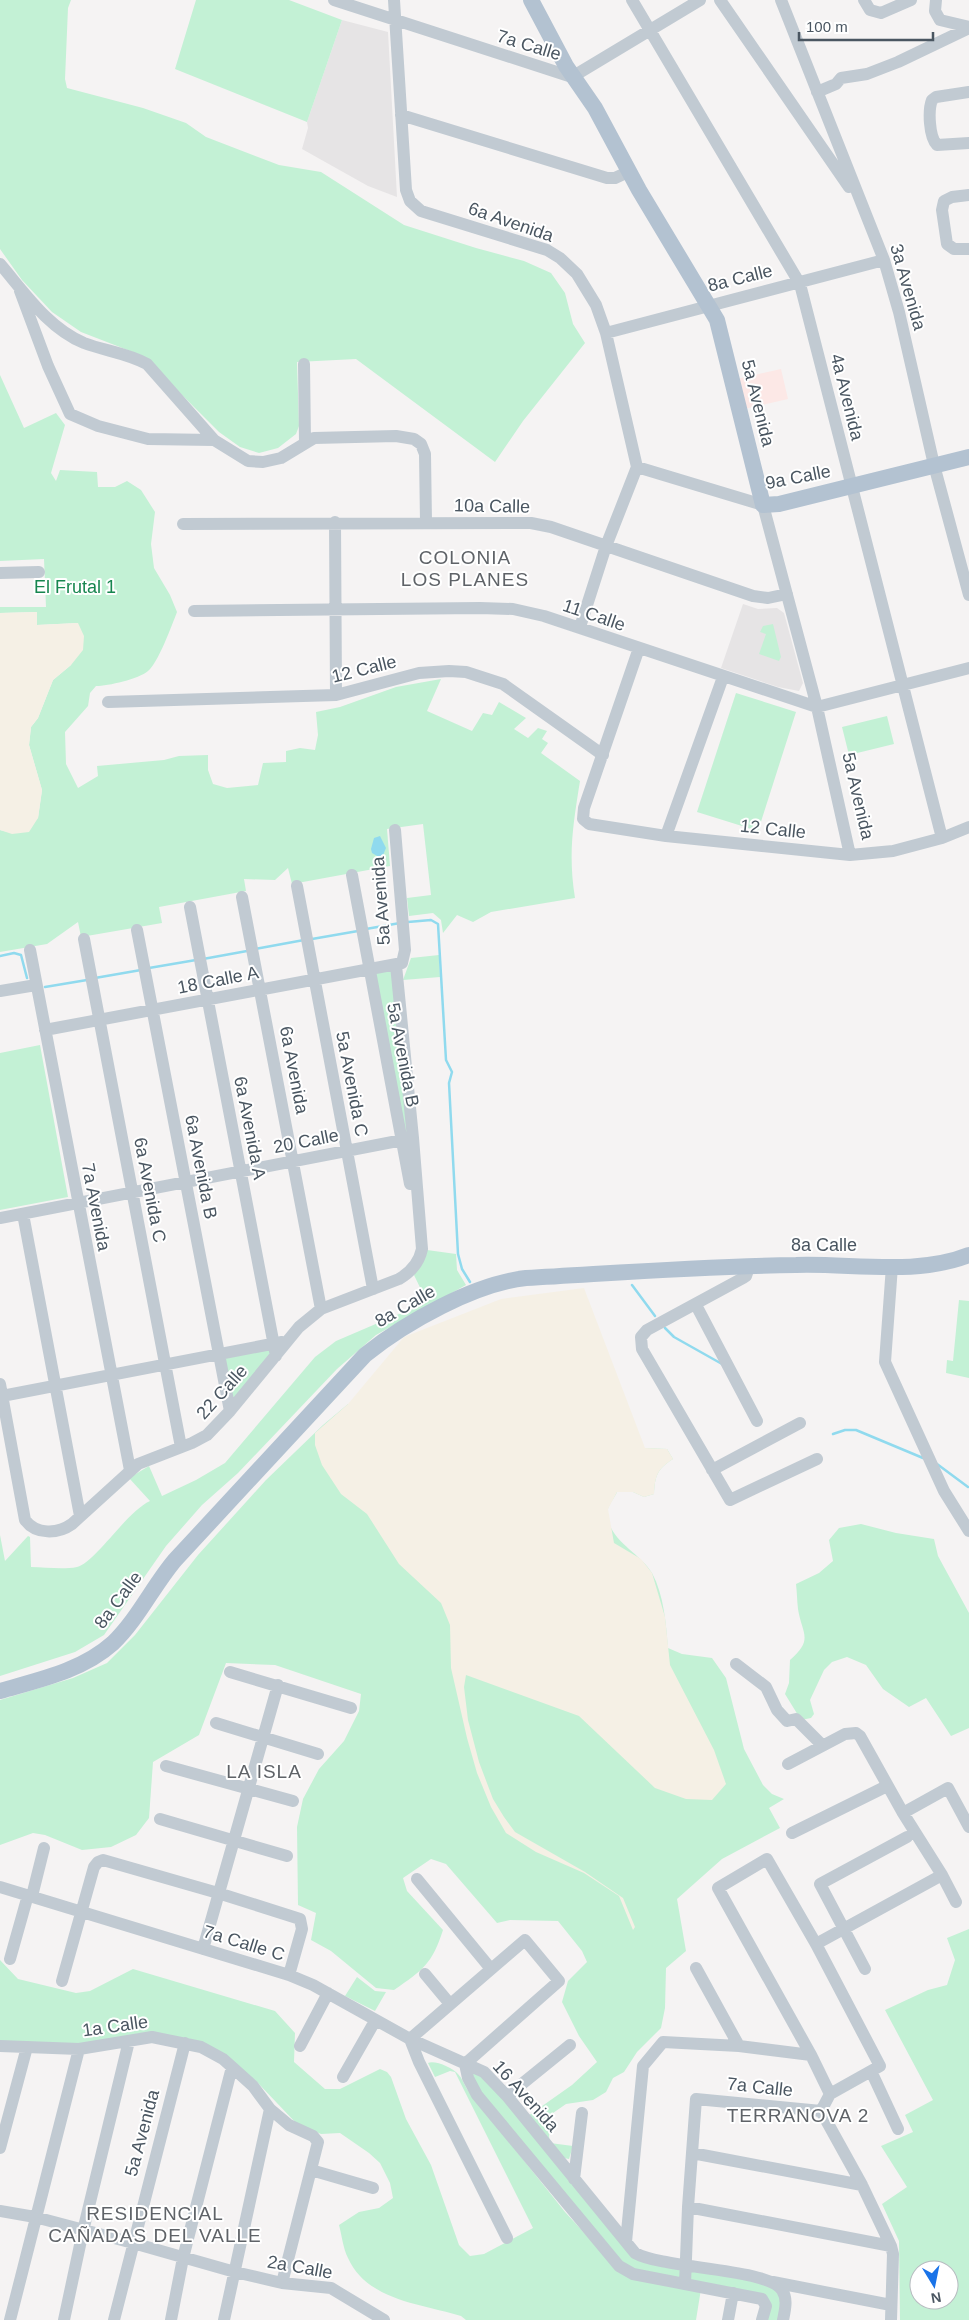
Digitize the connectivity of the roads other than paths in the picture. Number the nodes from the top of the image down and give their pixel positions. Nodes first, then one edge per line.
1 (334, 0) edge
2 (394, 0) edge
3 (531, 0) edge
4 (632, 0) edge
5 (700, 0) edge
6 (720, 0) edge
7 (781, 0) edge
8 (864, 0) edge
9 (911, 0) edge
10 (936, 0) edge
11 (395, 21) junction
12 (969, 28) edge
13 (649, 30) junction
14 (572, 77) junction
15 (817, 92) junction
16 (969, 92) edge
17 (401, 116) junction
18 (969, 143) edge
19 (630, 171) junction
20 (969, 195) edge
21 (858, 200) junction
22 (969, 249) edge
23 (884, 260) junction
24 (0, 264) edge
25 (800, 284) junction
26 (19, 289) junction
27 (711, 307) junction
28 (58, 326) junction
29 (34, 331) junction
30 (606, 334) junction
31 (304, 364) dead end
32 (214, 440) junction
33 (305, 442) junction
34 (969, 457) edge
35 (934, 465) junction
36 (637, 467) junction
37 (851, 486) junction
38 (763, 505) junction
39 (335, 522) junction
40 (426, 522) junction
41 (183, 524) dead end
42 (606, 546) junction
43 (39, 572) dead end
44 (0, 573) edge
45 (787, 594) junction
46 (969, 595) edge
47 (336, 608) junction
48 (194, 611) dead end
49 (580, 627) junction
50 (639, 648) junction
51 (969, 668) edge
52 (723, 677) junction
53 (902, 684) junction
54 (336, 695) junction
55 (108, 702) dead end
56 (817, 707) junction
57 (603, 755) junction
58 (969, 827) edge
59 (395, 830) dead end
60 (666, 836) junction
61 (942, 838) junction
62 (850, 855) junction
63 (352, 875) dead end
64 (297, 886) dead end
65 (242, 897) dead end
66 (190, 907) dead end
67 (137, 930) dead end
68 (84, 939) dead end
69 (30, 950) dead end
70 (396, 965) junction
71 (368, 970) junction
72 (314, 980) junction
73 (36, 984) junction
74 (260, 989) junction
75 (0, 991) edge
76 (207, 999) junction
77 (153, 1009) junction
78 (100, 1019) junction
79 (45, 1030) junction
80 (408, 1139) junction
81 (347, 1151) junction
82 (294, 1161) junction
83 (240, 1171) junction
84 (186, 1182) junction
85 (133, 1192) junction
86 (77, 1203) junction
87 (23, 1214) junction
88 (0, 1218) edge
89 (969, 1254) edge
90 (892, 1266) junction
91 (749, 1267) junction
92 (373, 1288) junction
93 (696, 1304) junction
94 (321, 1310) junction
95 (274, 1350) junction
96 (220, 1354) junction
97 (166, 1366) junction
98 (112, 1376) junction
99 (57, 1386) junction
100 (1, 1390) edge
101 (230, 1411) junction
102 (757, 1421) dead end
103 (800, 1423) dead end
104 (181, 1447) junction
105 (817, 1458) dead end
106 (130, 1470) junction
107 (712, 1470) junction
108 (80, 1516) junction
109 (969, 1531) edge
110 (736, 1664) dead end
111 (230, 1672) dead end
112 (278, 1685) junction
113 (0, 1691) edge
114 (351, 1708) dead end
115 (216, 1723) dead end
116 (263, 1737) junction
117 (822, 1745) junction
118 (318, 1754) dead end
119 (788, 1764) dead end
120 (166, 1766) dead end
121 (887, 1786) junction
122 (248, 1789) junction
123 (293, 1801) dead end
124 (903, 1813) junction
125 (160, 1819) dead end
126 (969, 1827) edge
127 (792, 1833) dead end
128 (907, 1837) dead end
129 (233, 1841) junction
130 (44, 1848) dead end
131 (287, 1856) dead end
132 (942, 1875) junction
133 (417, 1879) dead end
134 (0, 1887) edge
135 (218, 1893) junction
136 (30, 1896) junction
137 (956, 1902) dead end
138 (82, 1911) junction
139 (844, 1929) junction
140 (816, 1944) junction
141 (203, 1949) junction
142 (10, 1959) dead end
143 (696, 1968) dead end
144 (491, 1969) junction
145 (865, 1969) dead end
146 (289, 1974) junction
147 (425, 1974) dead end
148 (62, 1981) dead end
149 (328, 1994) junction
150 (450, 2004) junction
151 (375, 2021) junction
152 (410, 2039) junction
153 (129, 2042) junction
154 (185, 2042) junction
155 (570, 2045) dead end
156 (0, 2046) edge
157 (300, 2046) dead end
158 (739, 2046) junction
159 (26, 2047) junction
160 (79, 2049) junction
161 (810, 2055) junction
162 (464, 2064) junction
163 (232, 2067) junction
164 (875, 2068) junction
165 (344, 2077) dead end
166 (830, 2094) junction
167 (507, 2096) junction
168 (270, 2109) junction
169 (821, 2110) junction
170 (582, 2114) dead end
171 (898, 2129) dead end
172 (0, 2148) edge
173 (692, 2153) junction
174 (311, 2170) junction
175 (574, 2179) junction
176 (862, 2185) junction
177 (373, 2188) dead end
178 (688, 2206) junction
179 (0, 2211) edge
180 (35, 2217) junction
181 (82, 2231) junction
182 (507, 2238) dead end
183 (626, 2242) junction
184 (133, 2243) junction
185 (891, 2246) junction
186 (184, 2258) junction
187 (686, 2265) junction
188 (235, 2272) junction
189 (771, 2282) junction
190 (282, 2283) junction
191 (685, 2284) junction
192 (733, 2293) junction
193 (891, 2305) junction
194 (10, 2320) edge
195 (64, 2320) edge
196 (114, 2320) edge
197 (171, 2320) edge
198 (224, 2320) edge
199 (384, 2320) edge
200 (728, 2320) edge
201 (762, 2320) edge
202 (783, 2320) edge
203 (891, 2320) edge

1 - 11 street, 7a Calle
2 - 11 street, 6a Avenida
3 - 14 main road, 5a Avenida
4 - 13 street, 4a Avenida
5 - 13 street, 7a Calle
6 - 21 street
7 - 15 street, 3a Avenida
8 - 9 street
10 - 12 street
11 - 14 street, 7a Calle
11 - 17 street, 6a Avenida
12 - 15 street
13 - 14 street, 7a Calle
13 - 25 street, 4a Avenida
14 - 19 main road, 5a Avenida
15 - 21 street, 3a Avenida
16 - 18 street
17 - 19 street
17 - 30 street, 6a Avenida
19 - 27 main road, 5a Avenida
20 - 22 street
21 - 23 street, 3a Avenida
23 - 25 street, 8a Calle
23 - 35 street, 3a Avenida
24 - 26 street
25 - 27 street, 8a Calle
25 - 37 street, 4a Avenida
26 - 28 street
26 - 29 street
27 - 30 street, 8a Calle
27 - 38 main road, 5a Avenida
28 - 29 street
28 - 32 street
29 - 32 street
30 - 36 street, 6a Avenida
31 - 33 street
32 - 33 street
33 - 40 street
34 - 35 main road, 9a Calle
35 - 37 main road, 9a Calle
35 - 46 street, 3a Avenida
36 - 38 street, 9a Calle
36 - 42 street
37 - 38 main road, 9a Calle
37 - 53 street, 4a Avenida
38 - 45 street, 5a Avenida
39 - 40 street, 10a Calle
39 - 41 street, 10a Calle
39 - 47 street
40 - 42 street, 10a Calle
42 - 45 street, 10a Calle
42 - 49 street
43 - 44 street
45 - 56 street, 5a Avenida
47 - 48 street, 11 Calle
47 - 49 street, 11 Calle
47 - 54 street
49 - 50 street, 11 Calle
50 - 52 street, 11 Calle
50 - 57 street
51 - 53 street
52 - 56 street, 11 Calle
52 - 60 street
53 - 56 street
53 - 61 street, 4a Avenida
54 - 55 street, 12 Calle
54 - 57 street, 12 Calle
56 - 62 street, 5a Avenida
57 - 60 street, 12 Calle
58 - 61 street, 12 Calle
59 - 70 street, 5a Avenida
60 - 62 street, 12 Calle
61 - 62 street, 12 Calle
63 - 71 street, 5a Avenida B
64 - 72 street, 5a Avenida C
65 - 74 street, 6a Avenida
66 - 76 street, 6a Avenida A
67 - 77 street, 6a Avenida B
68 - 78 street, 6a Avenida C
69 - 73 street, 7a Avenida
70 - 71 street, 18 Calle A
70 - 80 street
71 - 72 street, 18 Calle A
71 - 80 street, 5a Avenida B
72 - 74 street, 18 Calle A
72 - 81 street, 5a Avenida C
73 - 75 street
73 - 79 street, 7a Avenida
74 - 76 street, 18 Calle A
74 - 82 street, 6a Avenida
76 - 77 street, 18 Calle A
76 - 83 street, 6a Avenida A
77 - 78 street, 18 Calle A
77 - 84 street, 6a Avenida B
78 - 79 street, 18 Calle A
78 - 85 street, 6a Avenida C
79 - 86 street, 7a Avenida
80 - 81 street, 20 Calle
80 - 92 street
81 - 82 street, 20 Calle
81 - 92 street, 5a Avenida C
82 - 83 street, 20 Calle
82 - 94 street, 6a Avenida
83 - 84 street, 20 Calle
83 - 95 street, 6a Avenida A
84 - 85 street, 20 Calle
84 - 96 street, 6a Avenida B
85 - 86 street, 20 Calle
85 - 97 street, 6a Avenida C
86 - 87 street, 20 Calle
86 - 98 street, 7a Avenida
87 - 88 street, 20 Calle
87 - 99 street
89 - 90 main road, 8a Calle
90 - 91 main road, 8a Calle
90 - 109 street
91 - 93 street
91 - 113 main road, 8a Calle
92 - 94 street
93 - 102 street
93 - 107 street
94 - 95 street
95 - 96 street
95 - 101 street, 22 Calle
96 - 97 street
96 - 101 street, 6a Avenida B
97 - 98 street
97 - 104 street, 6a Avenida C
98 - 99 street
98 - 106 street, 7a Avenida
99 - 100 street
99 - 108 street
100 - 108 street, 22 Calle
101 - 104 street, 22 Calle
103 - 107 street
104 - 106 street, 22 Calle
105 - 107 street
106 - 108 street, 22 Calle
110 - 117 street
111 - 112 street
112 - 114 street
112 - 116 street
115 - 116 street
116 - 118 street
116 - 122 street
117 - 119 street
117 - 121 street
120 - 122 street
121 - 124 street
121 - 127 street
122 - 123 street
122 - 129 street
124 - 126 street
124 - 132 street
125 - 129 street
128 - 139 street
129 - 131 street
129 - 135 street
130 - 136 street
132 - 137 street
132 - 139 street
133 - 144 street
134 - 136 street, 7a Calle C
135 - 138 street
135 - 141 street
135 - 146 street
136 - 138 street, 7a Calle C
136 - 142 street
138 - 141 street, 7a Calle C
138 - 148 street
139 - 140 street
139 - 145 street
140 - 161 street
140 - 164 street
141 - 146 street, 7a Calle C
143 - 158 street
144 - 150 street
144 - 162 street
146 - 149 street, 7a Calle C
147 - 150 street
149 - 151 street, 7a Calle C
149 - 157 street
150 - 152 street
151 - 152 street, 7a Calle C
151 - 165 street
152 - 162 street, 7a Calle C
152 - 182 street
153 - 154 street, 1a Calle
153 - 160 street, 1a Calle
153 - 181 street
154 - 163 street, 1a Calle
154 - 184 street, 5a Avenida
155 - 167 street
156 - 159 street, 1a Calle
158 - 161 street
158 - 183 street
159 - 160 street, 1a Calle
159 - 172 street
160 - 180 street
161 - 166 street
162 - 167 street, 16 Avenida
162 - 191 street, 16 Avenida
163 - 168 street, 1a Calle
163 - 186 street
164 - 166 street
164 - 171 street
166 - 169 street
167 - 175 street, 16 Avenida
168 - 174 street, 1a Calle
168 - 188 street
169 - 173 street, 7a Calle
169 - 176 street
170 - 175 street
173 - 176 street
173 - 178 street
174 - 177 street
174 - 190 street
175 - 183 street, 16 Avenida
176 - 185 street
178 - 185 street
178 - 187 street
179 - 180 street, 2a Calle
180 - 181 street, 2a Calle
180 - 194 street
181 - 184 street, 2a Calle
181 - 195 street
183 - 187 street, 16 Avenida
184 - 186 street, 2a Calle
184 - 196 street, 5a Avenida
185 - 193 street
186 - 188 street, 2a Calle
186 - 197 street
187 - 189 street, 16 Avenida
187 - 191 street
188 - 190 street, 2a Calle
188 - 198 street
189 - 193 street, 16 Avenida
189 - 202 street
190 - 199 street, 2a Calle
191 - 192 street, 16 Avenida
192 - 200 street
192 - 201 street, 16 Avenida
193 - 203 street

